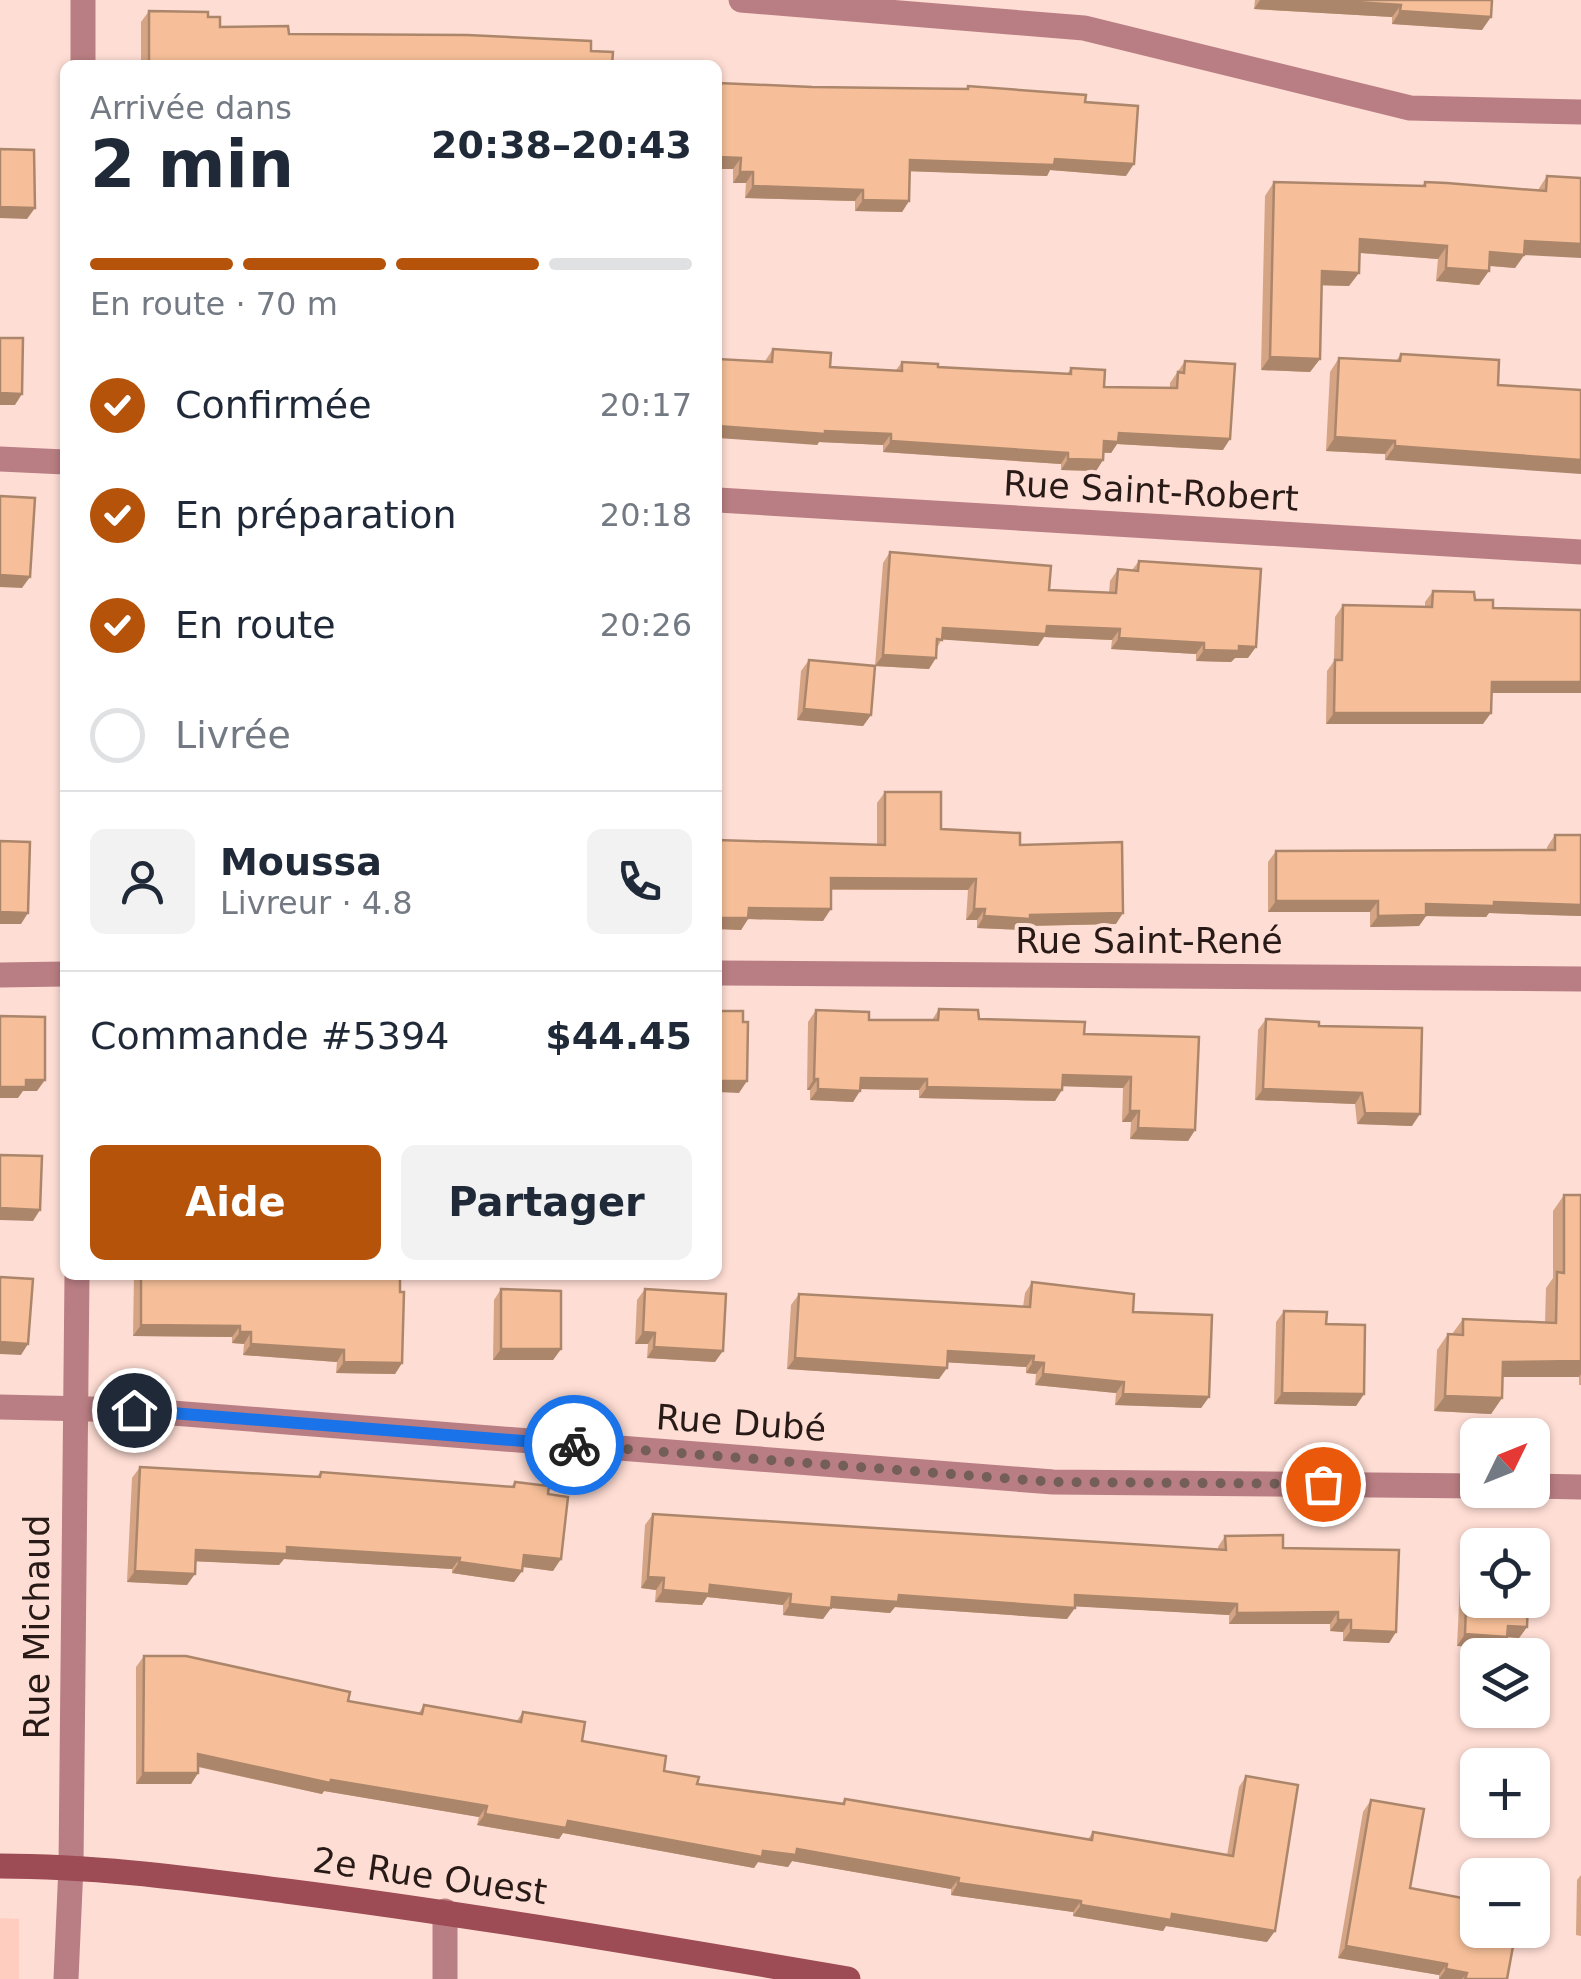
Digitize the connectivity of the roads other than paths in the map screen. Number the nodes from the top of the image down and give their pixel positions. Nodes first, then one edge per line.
1 (83, 0) edge
2 (742, 0) edge
3 (83, 60) edge
4 (1581, 112) edge
5 (0, 459) edge
6 (60, 462) edge
7 (722, 500) edge
8 (1581, 552) edge
9 (722, 973) edge
10 (60, 974) edge
11 (0, 975) edge
12 (1581, 978) edge
13 (76, 1280) edge
14 (0, 1407) edge
15 (74, 1408) junction
16 (1460, 1486) edge
17 (1550, 1486) edge
18 (1581, 1487) edge
19 (0, 1866) edge
20 (70, 1866) junction
21 (445, 1911) junction
22 (66, 1979) edge
23 (445, 1979) edge
24 (848, 1979) edge

1 - 3 street
2 - 4 street
5 - 6 street
7 - 8 street, Rue Saint-Robert
9 - 12 street, Rue Saint-René
10 - 11 street
13 - 15 street, Rue Michaud
14 - 15 street, Rue Dubé
15 - 16 street, Rue Dubé
15 - 20 street, Rue Michaud
17 - 18 street
19 - 20 street, 2e Rue Ouest
20 - 21 street, 2e Rue Ouest
20 - 22 street, Rue Michaud
21 - 23 street
21 - 24 street, 2e Rue Ouest

